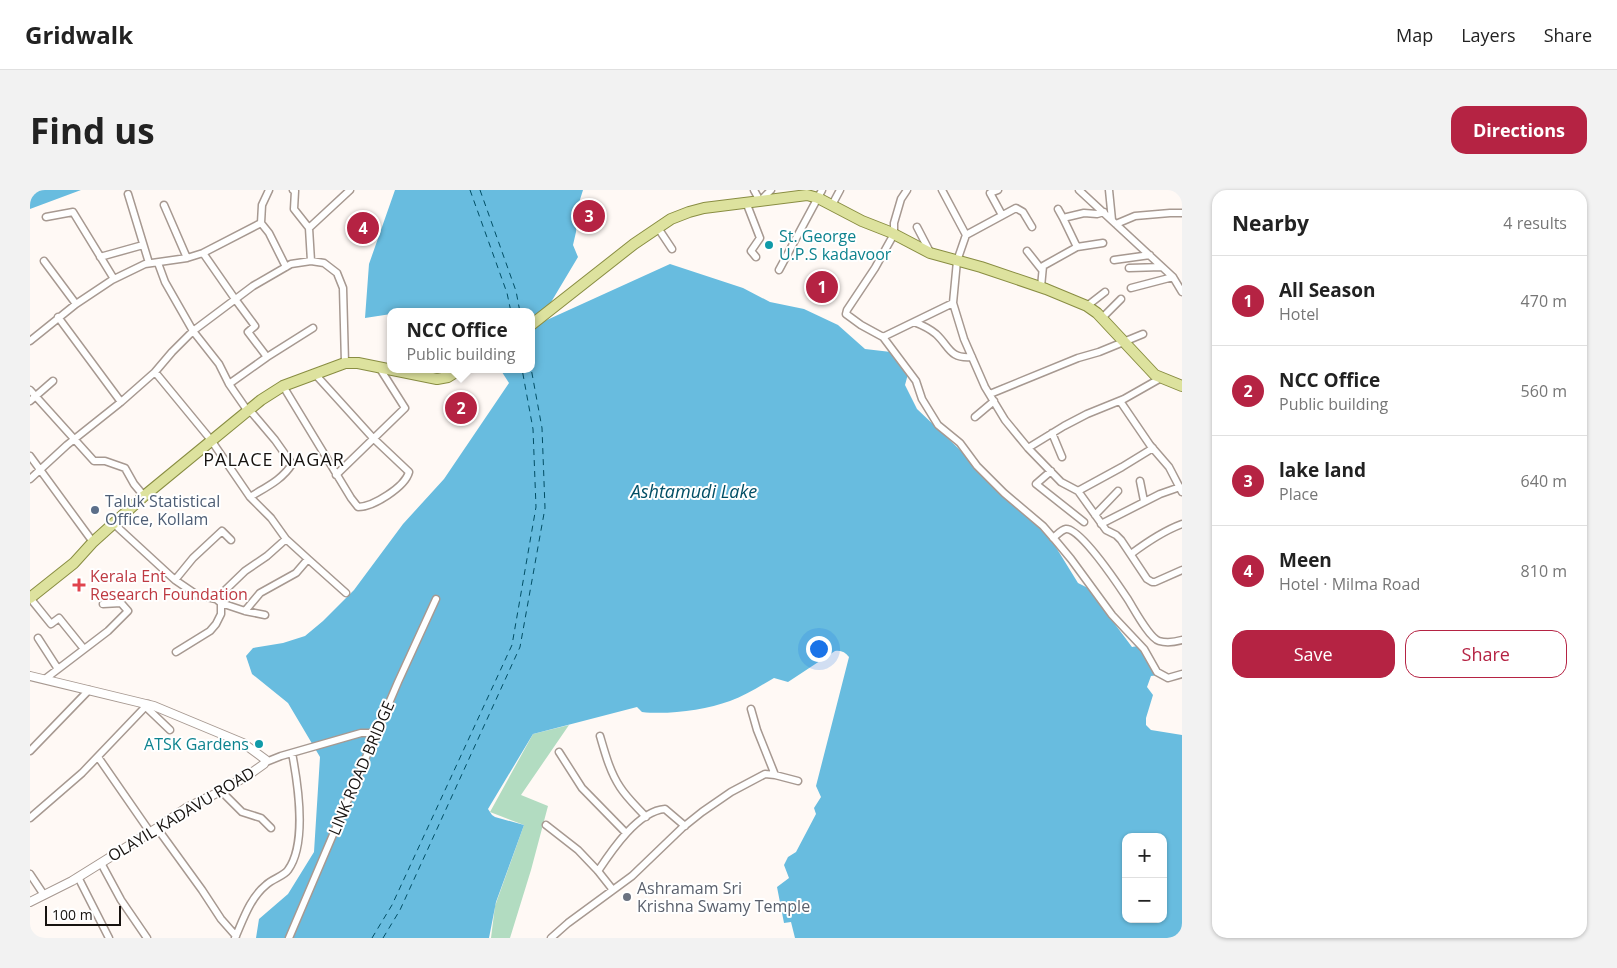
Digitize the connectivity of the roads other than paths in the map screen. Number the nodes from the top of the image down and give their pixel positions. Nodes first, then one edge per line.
1 (269, 190) edge
2 (293, 190) edge
3 (350, 190) edge
4 (754, 190) edge
5 (770, 190) edge
6 (840, 190) edge
7 (907, 190) edge
8 (998, 190) edge
9 (1080, 190) edge
10 (1109, 190) edge
11 (943, 191) edge
12 (128, 194) dead end
13 (820, 194) edge
14 (760, 201) junction
15 (746, 202) junction
16 (164, 205) dead end
17 (832, 205) junction
18 (1058, 209) dead end
19 (1104, 212) junction
20 (1182, 213) edge
21 (1002, 216) junction
22 (46, 217) dead end
23 (1063, 218) junction
24 (1114, 222) junction
25 (260, 223) junction
26 (916, 227) dead end
27 (1032, 227) dead end
28 (309, 228) junction
29 (658, 228) junction
30 (894, 234) junction
31 (966, 235) junction
32 (1103, 243) dead end
33 (144, 245) junction
34 (1077, 247) junction
35 (672, 249) dead end
36 (1027, 251) dead end
37 (203, 252) junction
38 (930, 253) junction
39 (1150, 255) junction
40 (100, 257) junction
41 (756, 257) dead end
42 (187, 258) junction
43 (1114, 260) dead end
44 (44, 261) dead end
45 (311, 261) junction
46 (957, 261) junction
47 (149, 263) junction
48 (158, 263) junction
49 (286, 267) junction
50 (1162, 267) junction
51 (1129, 268) dead end
52 (779, 270) dead end
53 (1042, 270) junction
54 (1173, 277) junction
55 (114, 279) junction
56 (1041, 287) junction
57 (1131, 288) dead end
58 (1105, 292) dead end
59 (1182, 292) edge
60 (234, 299) junction
61 (1121, 299) dead end
62 (953, 303) junction
63 (76, 304) junction
64 (1087, 306) junction
65 (58, 317) junction
66 (1102, 318) junction
67 (535, 322) edge
68 (914, 322) junction
69 (313, 328) dead end
70 (193, 331) junction
71 (1142, 334) dead end
72 (883, 337) junction
73 (30, 340) edge
74 (1124, 342) junction
75 (267, 357) junction
76 (972, 357) junction
77 (345, 363) junction
78 (379, 367) junction
79 (387, 369) edge
80 (155, 372) junction
81 (408, 373) edge
82 (454, 373) edge
83 (315, 374) junction
84 (1161, 378) junction
85 (53, 381) dead end
86 (229, 384) junction
87 (283, 386) junction
88 (1182, 386) edge
89 (30, 390) edge
90 (990, 394) junction
91 (36, 396) junction
92 (30, 401) edge
93 (994, 401) junction
94 (1120, 401) junction
95 (121, 402) junction
96 (247, 410) junction
97 (975, 417) dead end
98 (1052, 433) junction
99 (373, 438) junction
100 (75, 440) junction
101 (211, 440) junction
102 (1028, 448) junction
103 (1152, 448) junction
104 (30, 456) edge
105 (1062, 457) dead end
106 (41, 469) junction
107 (1051, 472) junction
108 (336, 475) junction
109 (30, 479) edge
110 (1140, 481) dead end
111 (1181, 489) edge
112 (1118, 490) dead end
113 (1078, 491) junction
114 (144, 496) junction
115 (250, 497) junction
116 (1144, 501) junction
117 (1094, 515) junction
118 (1084, 522) dead end
119 (113, 523) junction
120 (1101, 524) junction
121 (1182, 524) edge
122 (1053, 538) junction
123 (231, 540) dead end
124 (286, 540) junction
125 (93, 542) junction
126 (1131, 554) junction
127 (308, 559) junction
128 (1182, 570) edge
129 (175, 580) junction
130 (346, 593) dead end
131 (30, 598) edge
132 (436, 598) dead end
133 (218, 601) junction
134 (103, 604) dead end
135 (245, 611) junction
136 (265, 615) dead end
137 (38, 638) dead end
138 (1182, 640) edge
139 (84, 649) junction
140 (176, 652) dead end
141 (58, 669) junction
142 (1182, 674) edge
143 (30, 677) edge
144 (45, 679) junction
145 (90, 690) junction
146 (147, 706) junction
147 (751, 709) dead end
148 (170, 730) dead end
149 (600, 736) dead end
150 (374, 738) junction
151 (30, 751) edge
152 (559, 752) dead end
153 (292, 753) junction
154 (98, 757) junction
155 (266, 762) junction
156 (775, 775) junction
157 (798, 781) dead end
158 (221, 791) junction
159 (646, 817) junction
160 (30, 818) edge
161 (546, 825) dead end
162 (684, 826) junction
163 (271, 828) dead end
164 (154, 830) junction
165 (626, 833) junction
166 (101, 863) junction
167 (598, 871) junction
168 (30, 874) edge
169 (78, 877) junction
170 (613, 890) junction
171 (44, 895) junction
172 (30, 902) edge
173 (236, 937) edge
174 (110, 938) edge
175 (147, 938) edge
176 (290, 938) edge
177 (551, 938) edge

1 - 25 street
2 - 28 street
3 - 28 street
4 - 14 street
5 - 14 street
6 - 17 street
7 - 30 street
8 - 21 street
9 - 19 street
10 - 24 street
11 - 31 street
12 - 33 street
13 - 14 main road
13 - 17 main road
13 - 52 street
14 - 15 main road
15 - 29 main road
15 - 41 street
16 - 42 street
17 - 30 main road
18 - 23 street
19 - 23 street
19 - 24 street
20 - 24 street
21 - 27 street
21 - 31 street
22 - 40 street
23 - 34 street
24 - 39 street
25 - 37 street
25 - 49 street
26 - 38 street
28 - 45 street
29 - 35 street
29 - 67 main road
30 - 38 main road
30 - 72 street
31 - 46 street
32 - 34 street
33 - 40 street
33 - 47 street
34 - 53 street
36 - 53 street
37 - 42 street
37 - 60 street
38 - 46 main road
39 - 43 street
39 - 50 street
40 - 55 street
42 - 48 street
44 - 63 street
45 - 49 street
45 - 77 street
46 - 56 main road
46 - 62 street
47 - 48 street
47 - 55 street
48 - 70 street
49 - 60 street
50 - 51 street
50 - 54 street
53 - 56 street
54 - 57 street
54 - 59 street
55 - 63 street
56 - 64 main road
58 - 64 street
60 - 70 street
60 - 75 street
61 - 66 street
62 - 68 street
62 - 76 street
63 - 65 street
64 - 66 main road
65 - 73 street
65 - 95 street
66 - 74 main road
68 - 72 street
68 - 76 street
69 - 75 street
70 - 80 street
70 - 86 street
71 - 74 street
72 - 122 street
74 - 84 main road
74 - 90 street
75 - 86 street
76 - 90 street
77 - 78 main road
77 - 83 main road
78 - 79 main road
78 - 99 street
80 - 95 street
80 - 101 street
81 - 82 main road
83 - 87 main road
83 - 99 street
84 - 88 main road
84 - 94 street
85 - 91 street
86 - 96 street
87 - 96 main road
87 - 108 street
89 - 91 street
90 - 93 street
91 - 92 street
91 - 100 street
93 - 97 street
93 - 102 street
94 - 98 street
94 - 103 street
95 - 100 street
96 - 101 main road
96 - 115 street
98 - 102 street
98 - 105 street
99 - 108 street
99 - 108 street
100 - 106 street
100 - 114 street
101 - 114 main road
101 - 115 street
102 - 107 street
103 - 111 street
103 - 113 street
104 - 106 street
106 - 109 street
106 - 125 street
107 - 113 street
107 - 118 street
110 - 116 street
111 - 116 street
112 - 117 street
113 - 117 street
114 - 119 main road
115 - 124 street
116 - 120 street
117 - 120 street
119 - 125 main road
119 - 129 street
120 - 126 street
121 - 126 street
122 - 138 street
122 - 142 street
123 - 129 street
124 - 127 street
124 - 133 street
125 - 131 main road
126 - 128 street
127 - 130 street
127 - 135 street
129 - 133 street
131 - 139 street
132 - 150 street, LINK ROAD BRIDGE
133 - 135 street
133 - 140 street
134 - 139 street
135 - 136 street
137 - 141 street
139 - 141 street
141 - 144 street
143 - 144 street, OLAYIL KADAVU ROAD
144 - 145 street, OLAYIL KADAVU ROAD
145 - 146 street, OLAYIL KADAVU ROAD
145 - 151 street
146 - 148 street
146 - 154 street
146 - 155 street, OLAYIL KADAVU ROAD
147 - 156 street
149 - 159 street
150 - 153 street
150 - 176 street, LINK ROAD BRIDGE
152 - 165 street
153 - 155 street
153 - 173 street
154 - 160 street
154 - 164 street
155 - 158 street, OLAYIL KADAVU ROAD
156 - 157 street
156 - 162 street
158 - 163 street
158 - 164 street, OLAYIL KADAVU ROAD
159 - 162 street
159 - 165 street
161 - 167 street
162 - 170 street
164 - 166 street, OLAYIL KADAVU ROAD
164 - 173 street
165 - 167 street
166 - 169 street, OLAYIL KADAVU ROAD
166 - 175 street
167 - 170 street
168 - 171 street
169 - 171 street, OLAYIL KADAVU ROAD
169 - 174 street
170 - 177 street
171 - 172 street, OLAYIL KADAVU ROAD

